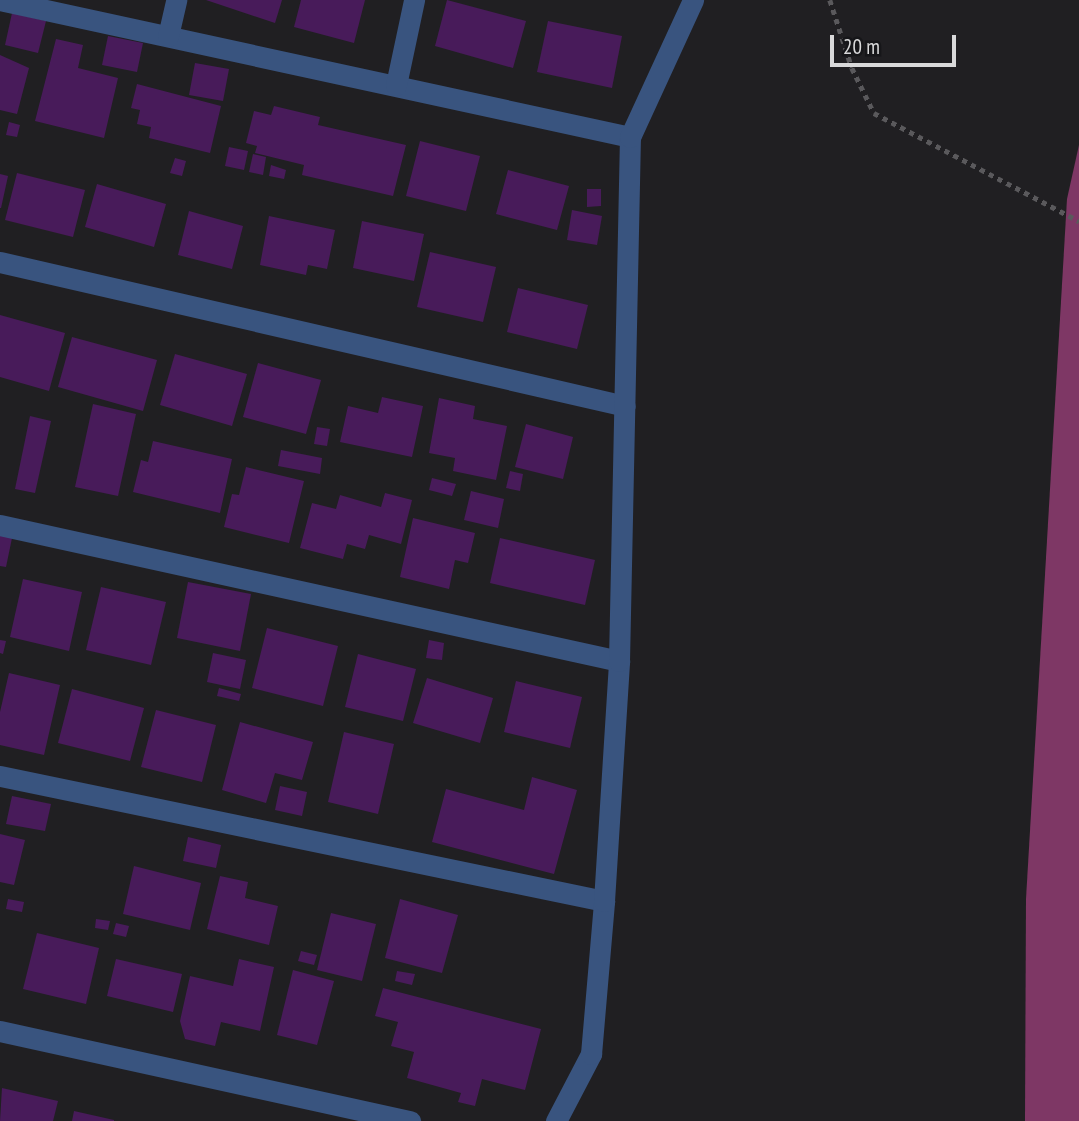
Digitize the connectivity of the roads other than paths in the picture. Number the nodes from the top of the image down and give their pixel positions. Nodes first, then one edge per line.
1 (0, 0) edge
2 (176, 0) edge
3 (414, 0) edge
4 (693, 0) edge
5 (168, 36) junction
6 (396, 85) junction
7 (630, 137) junction
8 (0, 262) edge
9 (625, 406) junction
10 (0, 526) edge
11 (619, 661) junction
12 (0, 776) edge
13 (604, 901) junction
14 (0, 1031) edge
15 (410, 1121) edge
16 (556, 1121) edge

1 - 5 street
2 - 5 street
3 - 6 street
4 - 7 street
5 - 6 street
6 - 7 street
7 - 9 street
8 - 9 street
9 - 11 street
10 - 11 street
11 - 13 street
12 - 13 street
13 - 16 street
14 - 15 street

